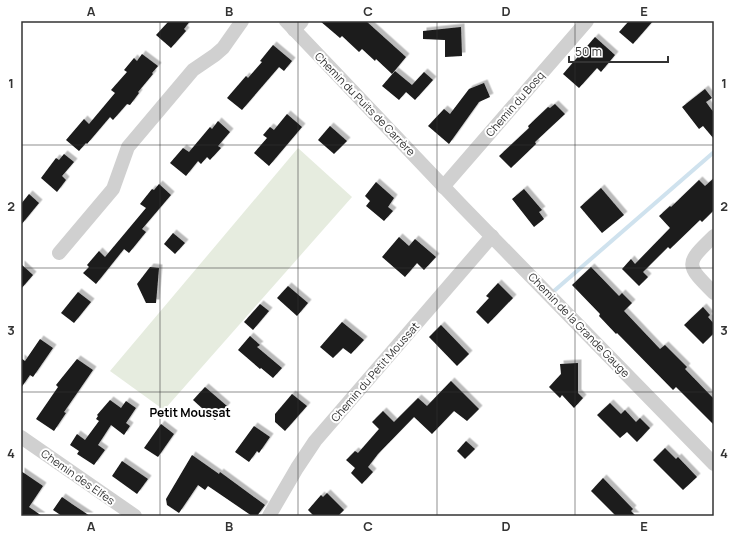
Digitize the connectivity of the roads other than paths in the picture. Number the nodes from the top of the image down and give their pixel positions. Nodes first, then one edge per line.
1 (242, 21) edge
2 (587, 21) edge
3 (294, 24) edge
4 (443, 186) junction
5 (492, 236) junction
6 (714, 236) edge
7 (59, 253) dead end
8 (714, 293) edge
9 (21, 437) edge
10 (714, 464) edge
11 (135, 516) edge
12 (269, 516) edge

1 - 7 street
2 - 4 street, Chemin du Bosq
3 - 4 street, Chemin du Puits de Carrère
4 - 5 street, Chemin de la Grande Gauge
5 - 10 street, Chemin de la Grande Gauge
5 - 12 street, Chemin du Petit Moussat
6 - 8 street
9 - 11 street, Chemin des Elfes

